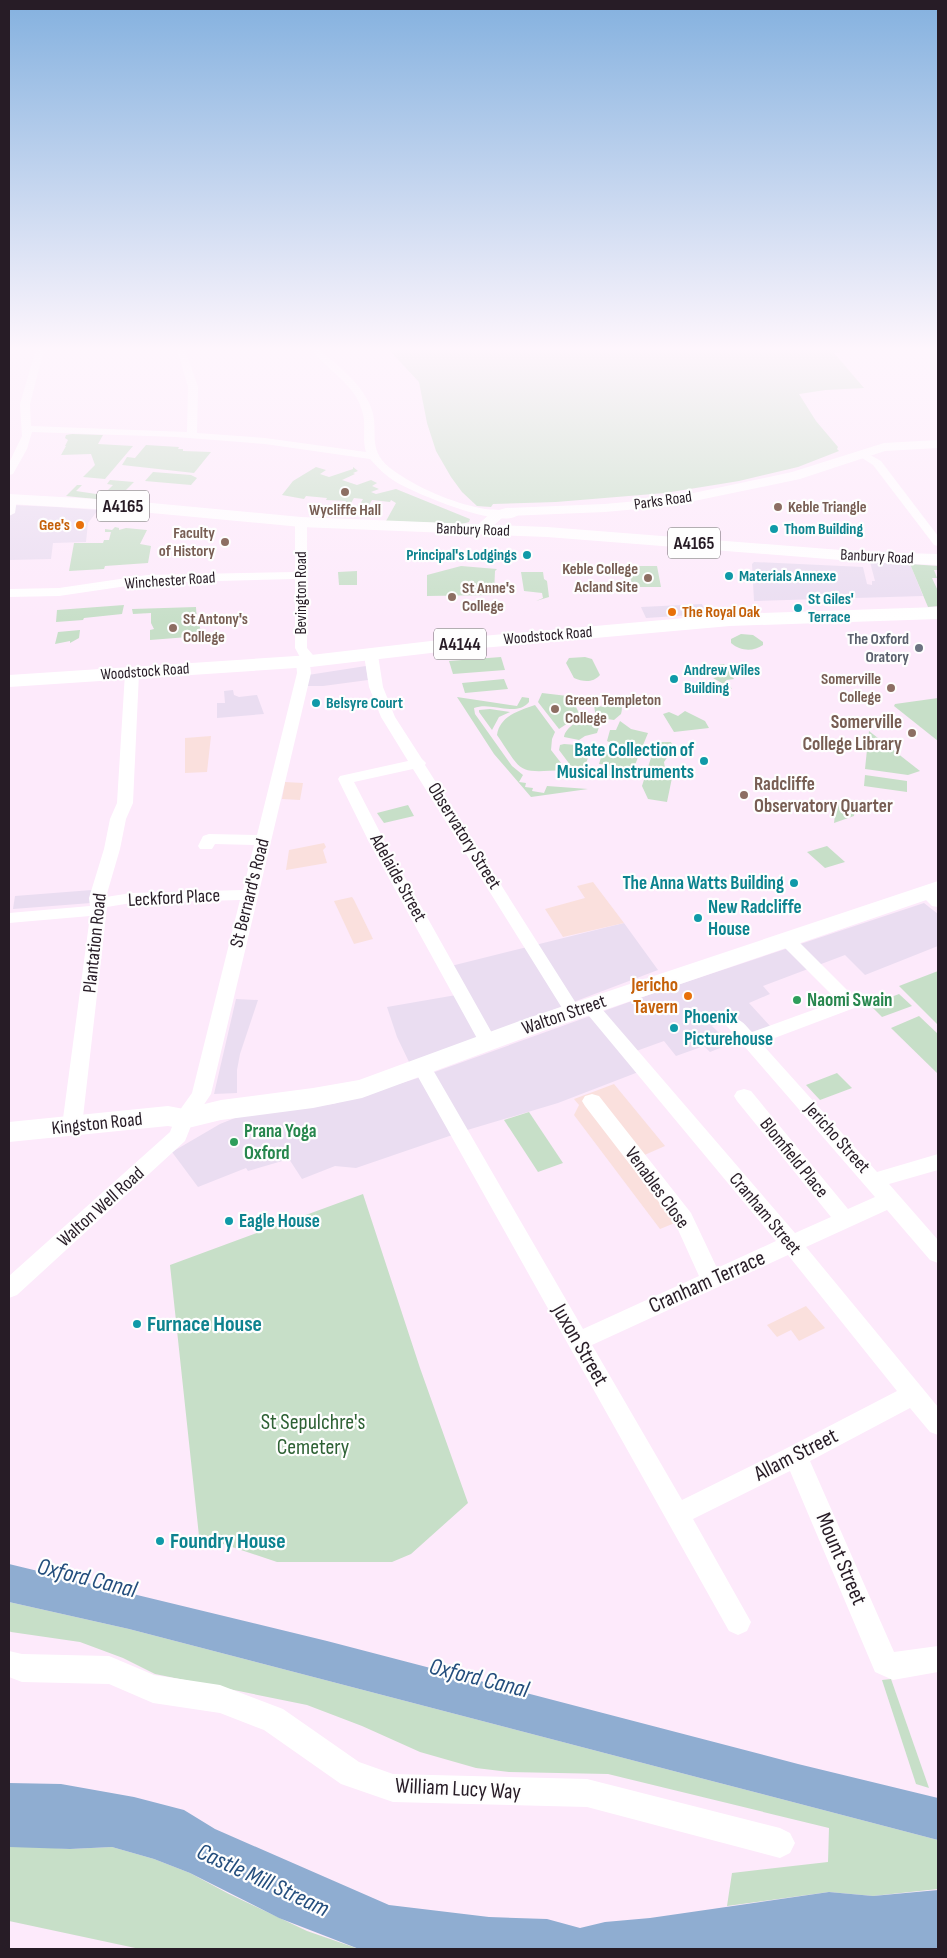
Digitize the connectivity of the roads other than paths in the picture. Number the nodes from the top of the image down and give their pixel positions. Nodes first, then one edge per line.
1 (24, 440) edge
2 (257, 440) edge
3 (368, 440) edge
4 (938, 444) edge
5 (863, 454) junction
6 (373, 456) junction
7 (9, 472) edge
8 (10, 504) edge
9 (497, 515) junction
10 (520, 519) junction
11 (301, 522) junction
12 (480, 530) junction
13 (936, 538) edge
14 (938, 560) edge
15 (302, 575) junction
16 (9, 593) edge
17 (938, 612) edge
18 (371, 655) junction
19 (305, 661) junction
20 (132, 673) junction
21 (9, 682) edge
22 (418, 763) junction
23 (263, 840) junction
24 (206, 846) dead end
25 (934, 894) edge
26 (250, 895) junction
27 (99, 906) junction
28 (9, 918) edge
29 (788, 940) junction
30 (581, 1009) junction
31 (734, 1024) dead end
32 (749, 1040) junction
33 (488, 1042) junction
34 (422, 1068) junction
35 (744, 1096) dead end
36 (592, 1101) dead end
37 (184, 1119) junction
38 (72, 1126) junction
39 (9, 1132) edge
40 (938, 1162) edge
41 (874, 1181) junction
42 (891, 1199) junction
43 (845, 1220) junction
44 (791, 1244) junction
45 (938, 1254) edge
46 (713, 1280) junction
47 (9, 1289) edge
48 (578, 1341) junction
49 (914, 1394) junction
50 (938, 1424) edge
51 (796, 1456) junction
52 (678, 1514) junction
53 (738, 1622) dead end
54 (938, 1659) edge
55 (9, 1664) edge
56 (780, 1843) dead end

1 - 7 street
2 - 6 street
3 - 6 street
4 - 5 street, Parks Road
5 - 10 street, Parks Road
5 - 13 street
6 - 9 street
8 - 11 main road, Banbury Road / A4165
9 - 10 street, Parks Road
9 - 12 street
10 - 12 main road, Banbury Road / A4165
10 - 14 main road, Banbury Road / A4165
11 - 12 main road, Banbury Road / A4165
11 - 15 street, Bevington Road
15 - 16 street, Winchester Road
15 - 19 street, Bevington Road
17 - 18 main road, Woodstock Road / A4144
18 - 19 main road, Woodstock Road / A4144
18 - 22 street, Observatory Street
19 - 20 main road, Woodstock Road / A4144
19 - 23 street, St Bernard's Road
20 - 21 main road, Woodstock Road / A4144
20 - 27 street, Plantation Road
22 - 30 street, Observatory Street
22 - 33 street, Adelaide Street
23 - 24 street
23 - 26 street, St Bernard's Road
25 - 29 street, Walton Street
26 - 27 street, Leckford Place
26 - 37 street, St Bernard's Road
27 - 28 street, Leckford Place
27 - 38 street, Plantation Road
29 - 30 street, Walton Street
29 - 32 street
30 - 33 street, Walton Street
30 - 44 street, Cranham Street
31 - 32 street, Jericho Street
32 - 41 street, Jericho Street
33 - 34 street, Walton Street
34 - 37 street, Walton Street
34 - 48 street, Juxon Street
35 - 43 street, Blomfield Place
36 - 46 street, Venables Close
37 - 38 street, Kingston Road
37 - 47 street, Walton Well Road
38 - 39 street, Kingston Road
40 - 41 street
41 - 42 street, Jericho Street
42 - 43 street, Cranham Terrace
42 - 45 street, Jericho Street
43 - 44 street, Cranham Terrace
44 - 46 street, Cranham Terrace
44 - 49 street, Cranham Street
46 - 48 street, Cranham Terrace
48 - 52 street, Juxon Street
49 - 50 street, Cranham Street
49 - 51 street, Allam Street
51 - 52 street, Allam Street
51 - 54 street, Mount Street
52 - 53 street, Juxon Street
55 - 56 street, William Lucy Way

